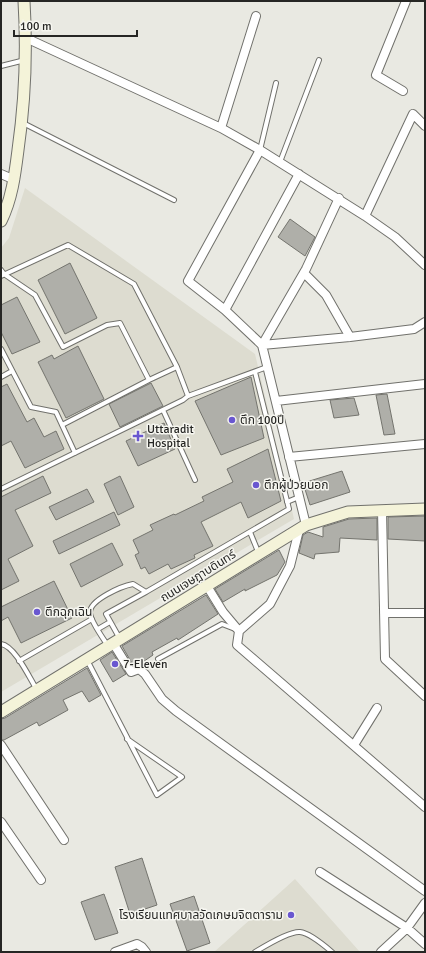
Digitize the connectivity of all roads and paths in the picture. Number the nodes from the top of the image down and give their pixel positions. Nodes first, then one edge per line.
1 (24, 1) edge
2 (406, 1) edge
3 (256, 16) dead end
4 (26, 38) junction
5 (25, 59) junction
6 (319, 60) dead end
7 (1, 66) edge
8 (276, 83) dead end
9 (403, 91) dead end
10 (22, 123) junction
11 (425, 126) edge
12 (221, 128) junction
13 (260, 150) junction
14 (280, 162) junction
15 (1, 174) edge
16 (299, 174) junction
17 (15, 180) junction
18 (339, 198) junction
19 (174, 200) dead end
20 (4, 203) edge
21 (365, 216) junction
22 (1, 221) edge
23 (425, 265) edge
24 (1, 270) edge
25 (304, 273) junction
26 (3, 275) edge
27 (224, 310) junction
28 (425, 322) edge
29 (350, 337) junction
30 (262, 345) junction
31 (1, 349) edge
32 (177, 367) junction
33 (268, 367) junction
34 (12, 371) junction
35 (255, 372) junction
36 (1, 376) edge
37 (149, 380) junction
38 (425, 384) edge
39 (188, 396) junction
40 (276, 401) junction
41 (163, 410) junction
42 (62, 425) junction
43 (425, 444) edge
44 (76, 453) junction
45 (289, 457) junction
46 (195, 480) dead end
47 (1, 489) edge
48 (299, 497) junction
49 (288, 502) junction
50 (425, 509) edge
51 (382, 510) junction
52 (303, 527) junction
53 (250, 532) junction
54 (259, 554) junction
55 (207, 586) junction
56 (146, 592) junction
57 (384, 613) junction
58 (425, 613) edge
59 (92, 619) junction
60 (110, 622) junction
61 (98, 629) junction
62 (239, 631) junction
63 (114, 643) junction
64 (1, 644) edge
65 (87, 660) junction
66 (158, 660) dead end
67 (19, 661) junction
68 (37, 690) junction
69 (425, 696) edge
70 (377, 708) dead end
71 (1, 712) edge
72 (127, 739) junction
73 (1, 745) edge
74 (354, 745) junction
75 (425, 807) edge
76 (1, 822) edge
77 (64, 840) dead end
78 (320, 872) dead end
79 (41, 880) dead end
80 (425, 891) edge
81 (425, 903) edge
82 (407, 928) junction
83 (425, 944) edge
84 (115, 952) edge
85 (146, 952) edge
86 (255, 952) edge
87 (332, 952) edge
88 (382, 952) edge

1 - 4 street
2 - 9 street
3 - 12 street
4 - 5 street
4 - 12 street
5 - 7 lane
5 - 10 street
6 - 14 lane
8 - 13 lane
10 - 17 street
10 - 19 lane
11 - 21 street
12 - 13 street
13 - 14 street
13 - 27 street
14 - 16 street
15 - 17 street
16 - 18 street
16 - 27 street
17 - 20 street
18 - 21 street
18 - 25 street
20 - 22 street
21 - 23 street
24 - 26 lane
25 - 29 street
25 - 30 street
26 - 32 lane
26 - 37 lane
27 - 30 street
28 - 29 street
29 - 30 street
30 - 33 street
31 - 34 lane
32 - 37 lane
32 - 39 lane
33 - 35 lane
33 - 40 street
34 - 36 lane
34 - 42 lane
35 - 39 lane
35 - 49 lane
37 - 42 lane
38 - 40 street
39 - 41 lane
40 - 45 street
41 - 44 lane
41 - 46 lane
42 - 44 lane
43 - 45 street
44 - 47 lane
45 - 48 street
48 - 49 lane
48 - 52 street
49 - 53 lane
50 - 51 street, ถนนเจษฎาบดินทร์
51 - 52 street, ถนนเจษฎาบดินทร์
51 - 57 street
52 - 54 street, ถนนเจษฎาบดินทร์
52 - 62 street
53 - 54 lane
53 - 56 lane
54 - 55 street, ถนนเจษฎาบดินทร์
55 - 62 street
55 - 63 street, ถนนเจษฎาบดินทร์
56 - 59 lane
56 - 60 lane
57 - 58 street
57 - 69 street
59 - 61 lane
59 - 67 lane
60 - 61 lane
60 - 63 lane
61 - 63 lane
62 - 66 lane
62 - 74 street
63 - 65 street, ถนนเจษฎาบดินทร์
63 - 80 street
64 - 67 lane
65 - 68 street, ถนนเจษฎาบดินทร์
65 - 72 lane
67 - 68 lane
68 - 71 street, ถนนเจษฎาบดินทร์
70 - 74 street
72 - 72 lane
73 - 77 street
74 - 75 street
76 - 79 street
78 - 82 street
81 - 82 street
82 - 83 street
82 - 88 street
84 - 85 street
86 - 87 lane

